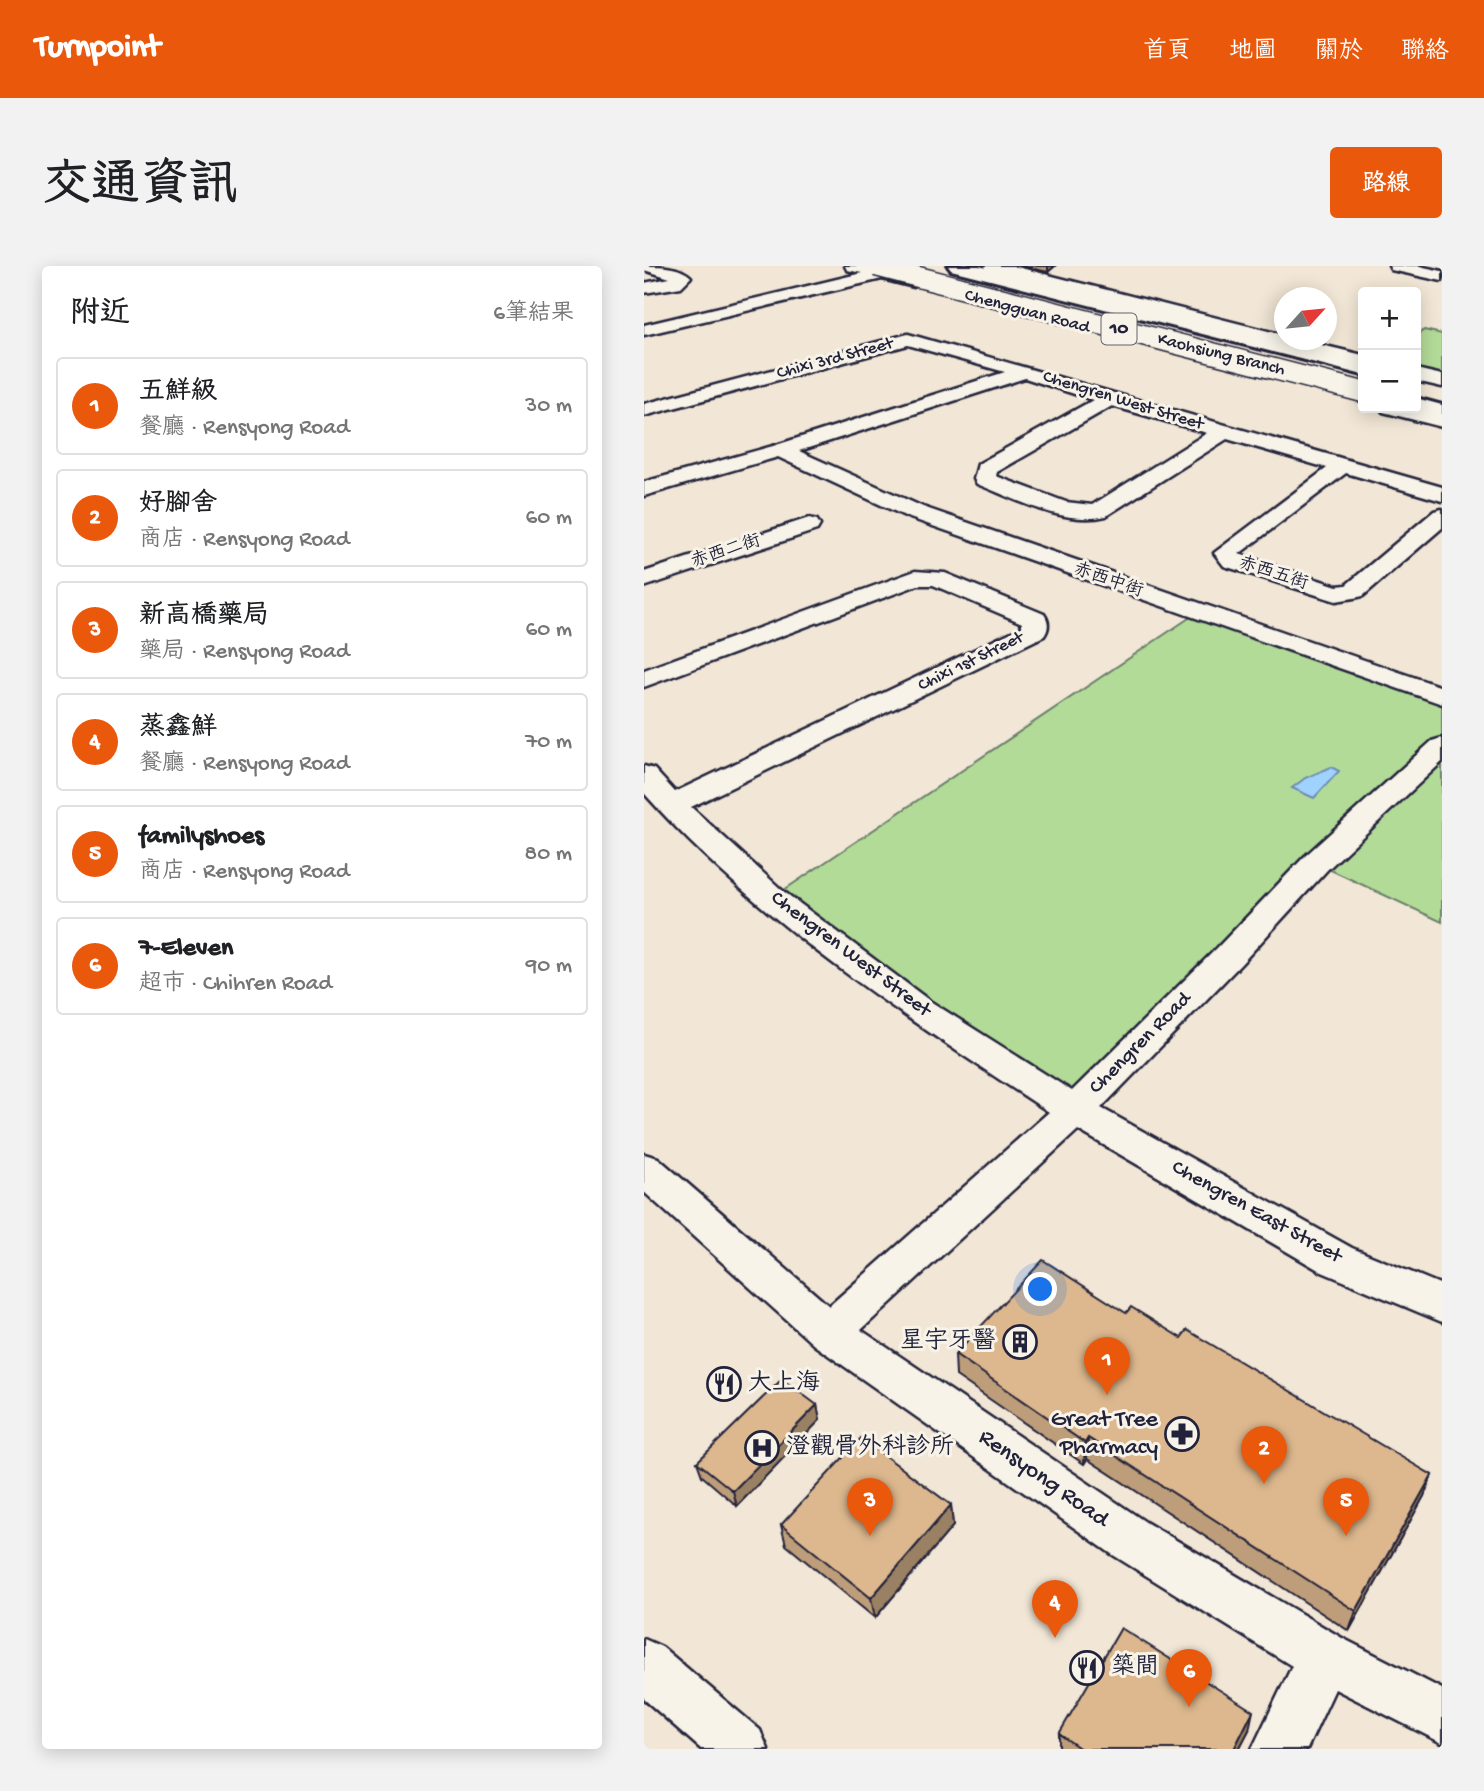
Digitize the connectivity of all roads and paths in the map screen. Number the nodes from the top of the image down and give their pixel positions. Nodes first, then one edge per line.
1 (648, 266) edge
2 (853, 266) edge
3 (918, 266) edge
4 (957, 266) edge
5 (993, 266) edge
6 (1397, 266) edge
7 (878, 270) edge
8 (1442, 276) edge
9 (644, 288) edge
10 (644, 330) edge
11 (1358, 360) edge
12 (1358, 368) edge
13 (1025, 372) junction
14 (1421, 376) edge
15 (1442, 382) edge
16 (1421, 383) edge
17 (1442, 389) edge
18 (1358, 391) edge
19 (1110, 399) junction
20 (1358, 400) edge
21 (1421, 406) edge
22 (644, 410) edge
23 (1442, 412) edge
24 (1410, 413) edge
25 (1442, 421) edge
26 (1224, 431) junction
27 (780, 450) junction
28 (1344, 465) junction
29 (644, 489) edge
30 (1442, 494) edge
31 (1442, 516) edge
32 (808, 525) dead end
33 (644, 580) edge
34 (644, 680) edge
35 (1442, 696) edge
36 (1442, 747) edge
37 (644, 775) edge
38 (671, 805) junction
39 (1075, 1111) junction
40 (644, 1169) edge
41 (1442, 1304) edge
42 (830, 1332) junction
43 (1324, 1656) junction
44 (644, 1665) edge
45 (1442, 1717) edge
46 (741, 1749) edge
47 (1279, 1749) edge

1 - 9 street
2 - 7 street, Chengguan Road
3 - 7 street
4 - 12 highway, Kaohsiung Branch / 10
5 - 11 street, Chengguan Road
6 - 8 street
7 - 10 street
7 - 18 highway, Kaohsiung Branch / 10, bridge
7 - 20 street, Chengguan Road
13 - 19 street, Chengren West Street
13 - 22 street, Chixi 3rd Street
13 - 27 street, Chengren West Street
14 - 15 street
16 - 17 highway
19 - 26 street, Chengren West Street
19 - 26 street
21 - 23 highway
24 - 25 street
26 - 28 street, Chengren West Street
27 - 29 street, Chengren West Street
27 - 35 street, 赤西中街
28 - 30 street, Chengren West Street
28 - 31 street, 赤西五街
32 - 33 street, 赤西二街
34 - 38 street, Chixi 1st Street
36 - 39 street, Chengren Road
37 - 38 street, Chengren West Street
38 - 39 street, Chengren West Street
39 - 41 street, Chengren East Street
39 - 42 street, Chengren Road
40 - 42 street, Rensyong Road
42 - 43 street, Rensyong Road
43 - 45 street, Rensyong Road
43 - 47 street
44 - 46 street

